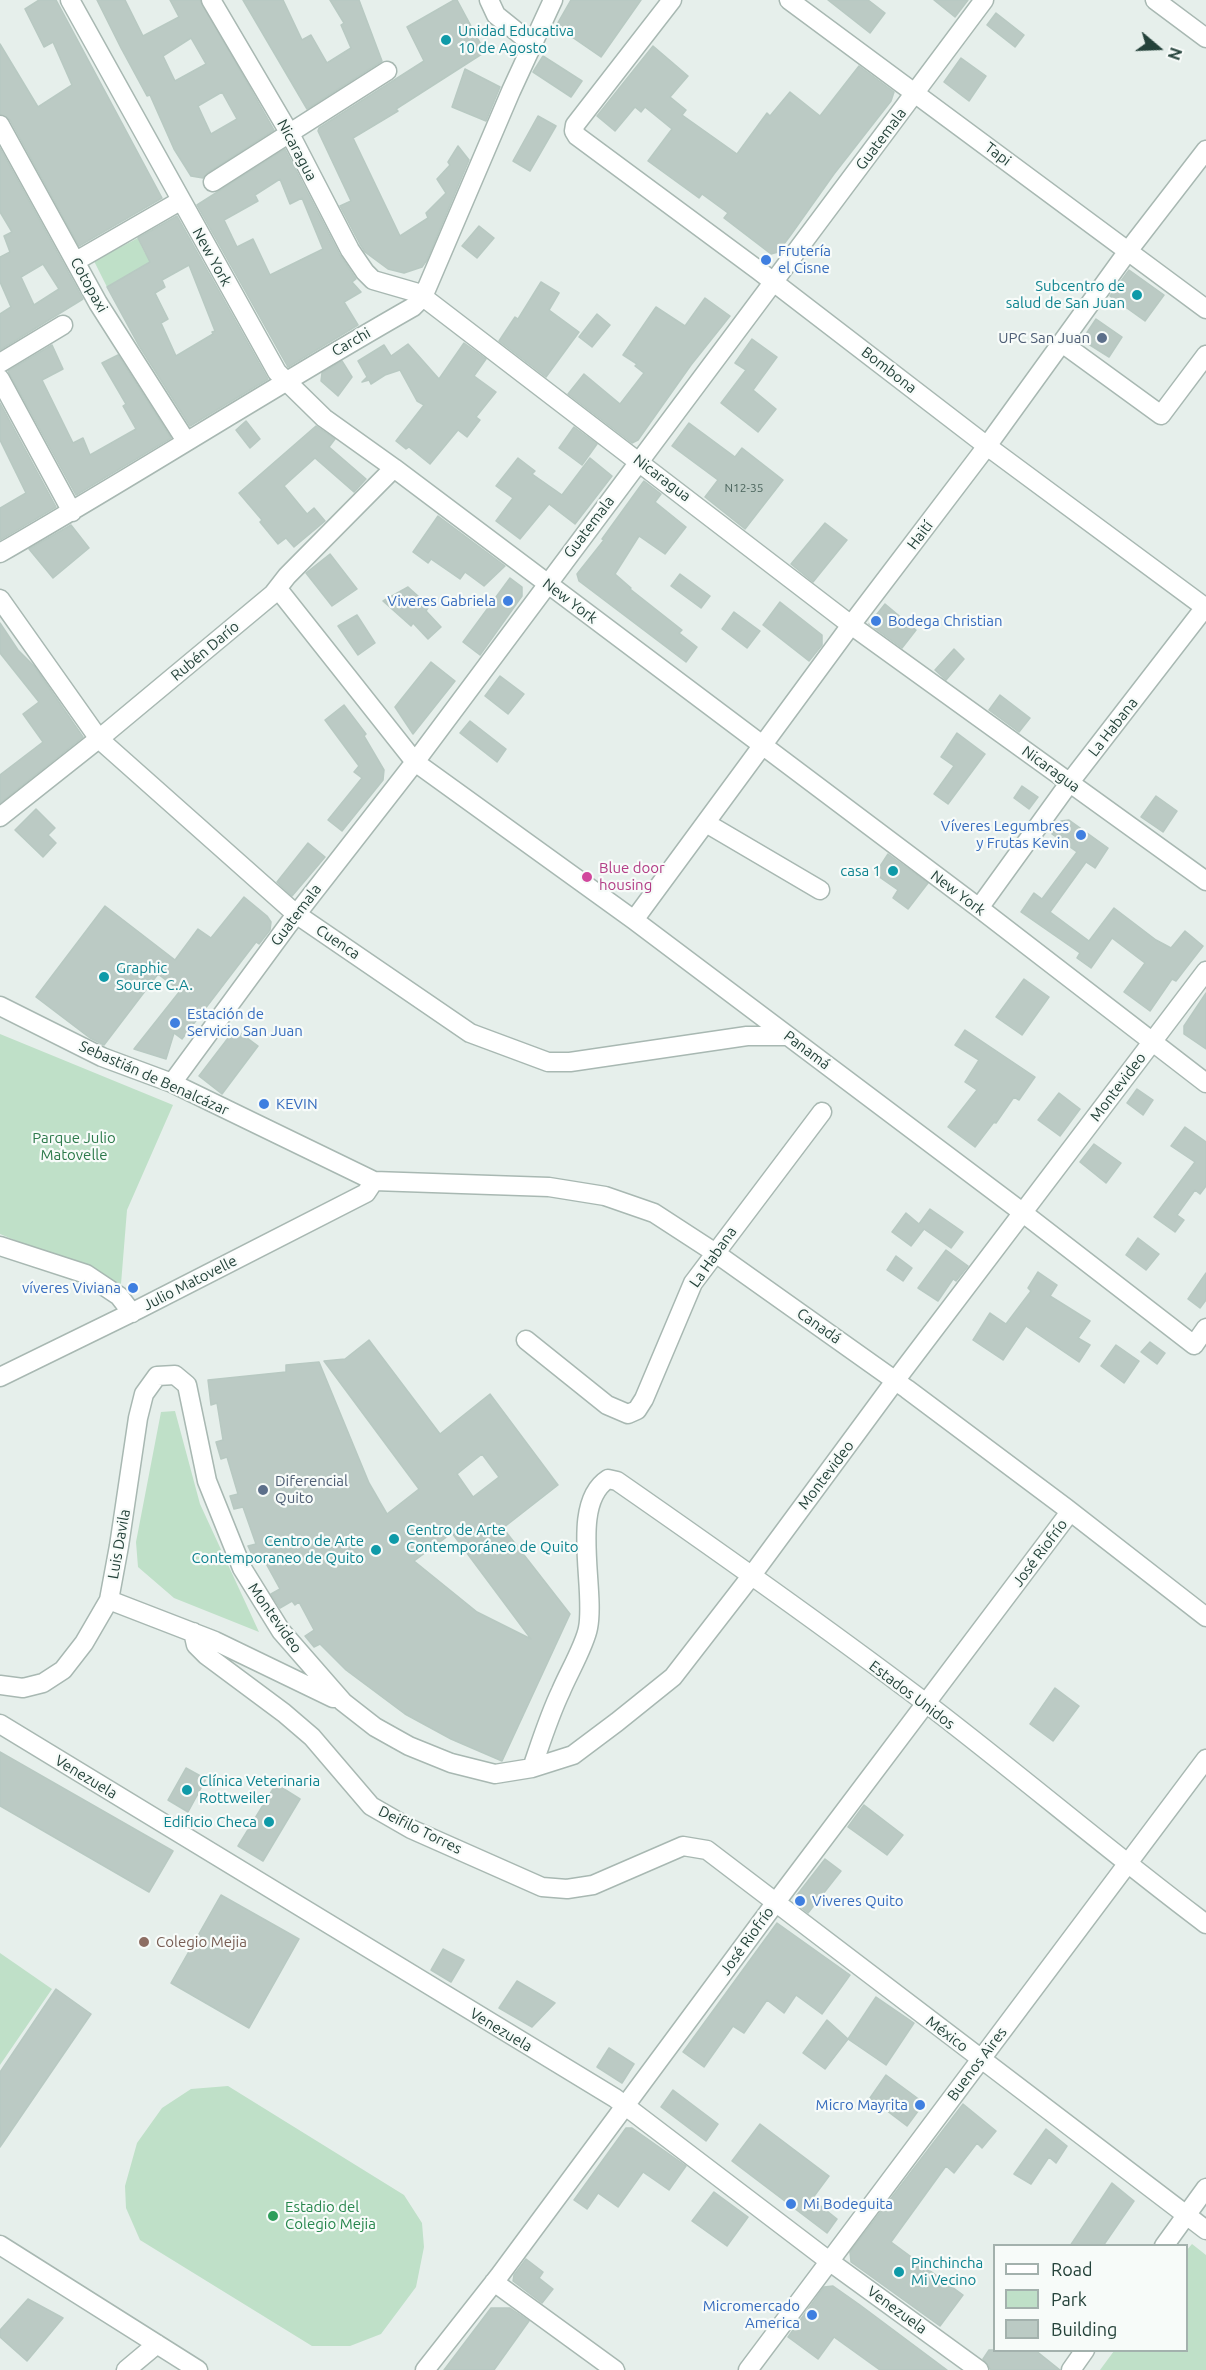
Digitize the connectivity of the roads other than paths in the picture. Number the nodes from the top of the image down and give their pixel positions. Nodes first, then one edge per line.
1 (70, 0) edge
2 (211, 0) edge
3 (489, 0) edge
4 (553, 0) edge
5 (672, 0) edge
6 (789, 0) edge
7 (984, 0) edge
8 (1155, 0) edge
9 (1206, 38) edge
10 (532, 44) junction
11 (387, 71) dead end
12 (916, 93) junction
13 (0, 125) edge
14 (290, 134) junction
15 (1206, 150) edge
16 (213, 182) dead end
17 (180, 201) junction
18 (1128, 251) junction
19 (76, 261) junction
20 (773, 281) junction
21 (423, 297) junction
22 (1206, 309) edge
23 (63, 325) dead end
24 (1062, 343) junction
25 (1206, 355) edge
26 (0, 363) edge
27 (0, 379) edge
28 (286, 380) junction
29 (186, 441) junction
30 (987, 446) junction
31 (639, 460) junction
32 (394, 468) junction
33 (72, 512) junction
34 (0, 553) edge
35 (546, 584) junction
36 (278, 589) junction
37 (0, 599) edge
38 (1206, 607) edge
39 (852, 625) junction
40 (99, 739) junction
41 (762, 747) junction
42 (415, 762) junction
43 (1070, 782) junction
44 (0, 817) edge
45 (706, 823) junction
46 (1206, 881) edge
47 (820, 890) dead end
48 (979, 908) junction
49 (296, 914) junction
50 (634, 920) junction
51 (1206, 971) edge
52 (0, 1006) edge
53 (788, 1036) junction
54 (1152, 1042) junction
55 (172, 1083) junction
56 (1206, 1083) edge
57 (822, 1112) dead end
58 (374, 1181) junction
59 (1023, 1213) junction
60 (0, 1246) edge
61 (714, 1252) junction
62 (132, 1313) junction
63 (1206, 1328) edge
64 (526, 1340) dead end
65 (0, 1377) edge
66 (896, 1381) junction
67 (187, 1385) joint
68 (1070, 1512) junction
69 (752, 1575) junction
70 (109, 1600) junction
71 (1206, 1617) edge
72 (193, 1632) junction
73 (0, 1685) edge
74 (343, 1702) junction
75 (926, 1704) junction
76 (0, 1724) edge
77 (1206, 1759) edge
78 (532, 1768) junction
79 (719, 1858) joint
80 (1126, 1864) junction
81 (776, 1902) junction
82 (1206, 1924) edge
83 (981, 2059) junction
84 (626, 2106) junction
85 (1206, 2188) edge
86 (1187, 2215) junction
87 (1206, 2229) edge
88 (1165, 2244) edge
89 (0, 2245) edge
90 (830, 2261) junction
91 (494, 2282) junction
92 (157, 2344) junction
93 (1084, 2352) edge
94 (126, 2370) edge
95 (198, 2370) edge
96 (425, 2370) edge
97 (615, 2370) edge
98 (748, 2370) edge
99 (979, 2370) edge
100 (1071, 2370) edge

1 - 17 street, New York
2 - 14 street, Nicaragua
3 - 10 street
4 - 10 street, Carchi
5 - 20 street, Bombona
6 - 12 street, Tapi
7 - 12 street, Guatemala
8 - 9 street
10 - 21 street, Carchi
11 - 14 street
12 - 18 street, Tapi
12 - 20 street, Guatemala
13 - 19 street, Cotopaxi
14 - 16 street
14 - 21 street, Nicaragua
15 - 18 street, Haití
17 - 19 street
17 - 28 street, New York
18 - 22 street, Tapi
18 - 24 street, Haití
19 - 29 street, Cotopaxi
20 - 30 street, Bombona
20 - 31 street, Guatemala
21 - 28 street, Carchi
21 - 31 street, Nicaragua
23 - 26 street
24 - 25 street
24 - 30 street, Haití
27 - 33 street
28 - 29 street, Carchi
28 - 32 street, New York
29 - 33 street, Carchi
30 - 38 street, Bombona
30 - 39 street, Haití
31 - 35 street, Guatemala
31 - 39 street, Nicaragua
32 - 35 street, New York
32 - 36 street, Rubén Darío
33 - 34 street, Carchi
35 - 41 street, New York
35 - 42 street, Guatemala
36 - 40 street, Rubén Darío
36 - 42 street
37 - 40 street, Cuenca
38 - 43 street, La Habana
39 - 41 street, Haití
39 - 43 street, Nicaragua
40 - 44 street, Rubén Darío
40 - 49 street, Cuenca
41 - 45 street, Haití
41 - 48 street, New York
42 - 49 street, Guatemala
42 - 50 street, Panamá
43 - 46 street, Nicaragua
43 - 48 street, La Habana
45 - 47 street
45 - 50 street, Haití
48 - 54 street, New York
49 - 53 street, Cuenca
49 - 55 street, Guatemala
50 - 53 street, Panamá
51 - 54 street, Montevideo
52 - 55 street, Sebastián de Benalcázar
53 - 59 street, Panamá
54 - 56 street, New York
54 - 59 street, Montevideo
55 - 58 street, Sebastián de Benalcázar
57 - 61 street, La Habana
58 - 61 street, Canadá
58 - 62 street, Julio Matovelle
59 - 63 street, Panamá
59 - 66 street, Montevideo
60 - 62 street
61 - 64 street, La Habana
61 - 66 street, Canadá
62 - 65 street, Julio Matovelle
66 - 68 street, Canadá
66 - 69 street, Montevideo
67 - 70 street, Luis Davila
67 - 74 street, Montevideo
68 - 71 street, Canadá
68 - 75 street, José Riofrío
69 - 75 street, Estados Unidos
69 - 78 street, Montevideo
69 - 78 street, Estados Unidos
70 - 72 street
70 - 73 street, Luis Davila
72 - 74 street, Montevideo
72 - 79 street, Deifilo Torres
74 - 78 street, Montevideo
75 - 80 street, Estados Unidos
75 - 81 street, José Riofrío
76 - 84 street, Venezuela
77 - 80 street, Buenos Aires
79 - 81 street, México
80 - 82 street, Estados Unidos
80 - 83 street, Buenos Aires
81 - 83 street, México
81 - 84 street, José Riofrío
83 - 86 street, México
83 - 90 street, Buenos Aires
84 - 90 street, Venezuela
84 - 91 street, José Riofrío
85 - 86 street
86 - 87 street, México
86 - 88 street
89 - 92 street
90 - 98 street, Buenos Aires
90 - 99 street, Venezuela
91 - 96 street, José Riofrío
91 - 97 street
92 - 94 street
92 - 95 street
93 - 100 street

